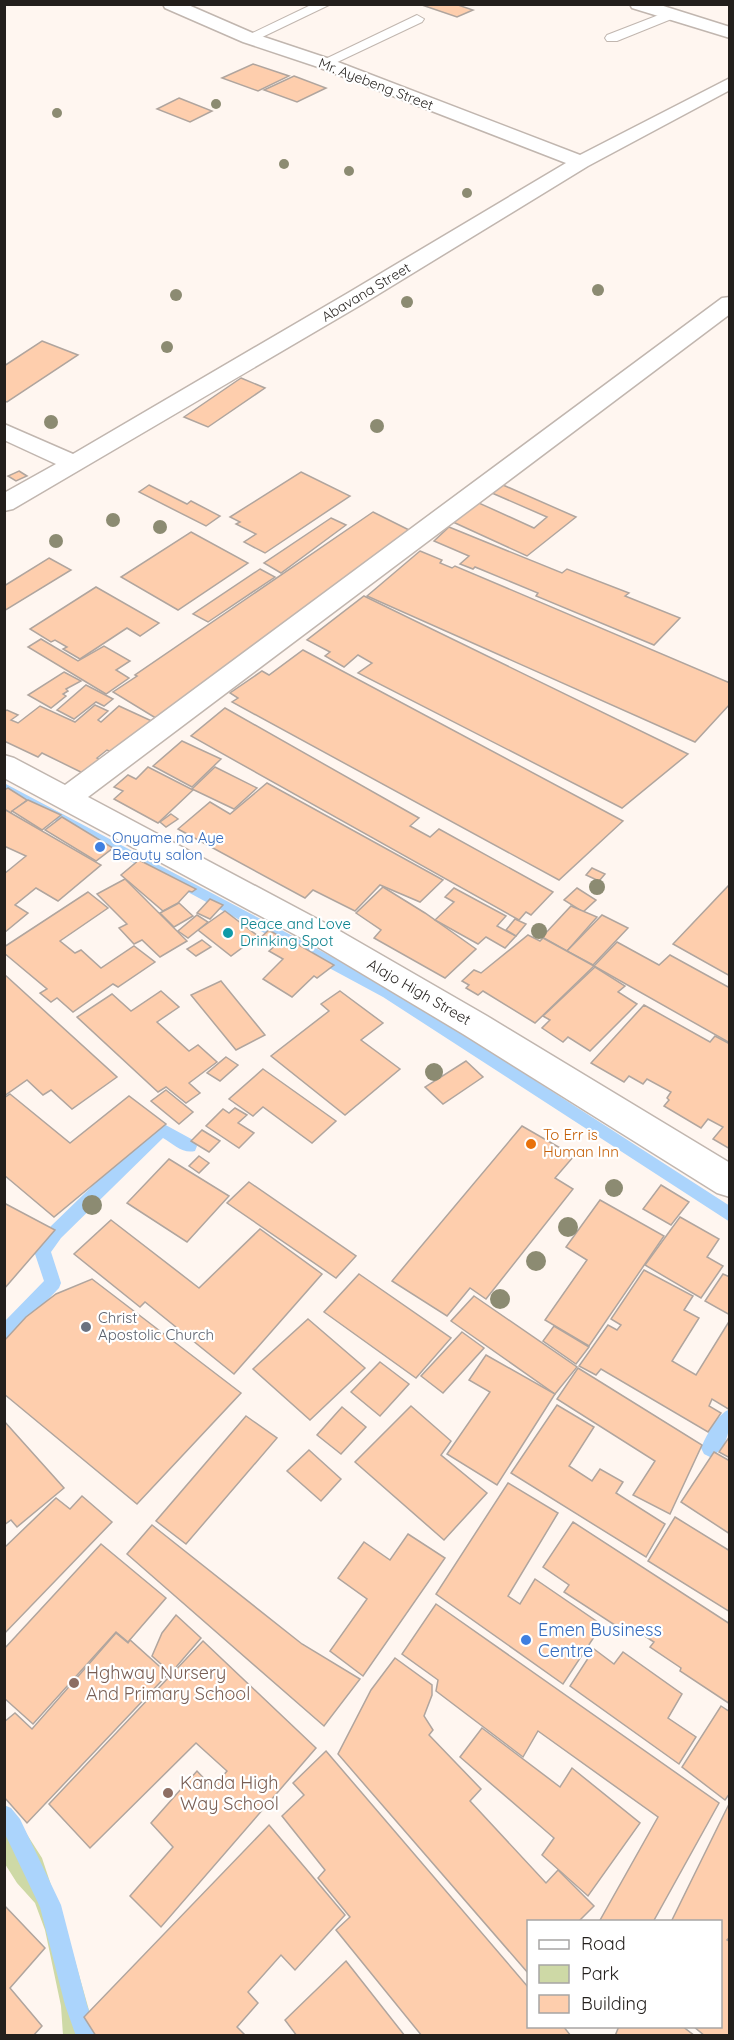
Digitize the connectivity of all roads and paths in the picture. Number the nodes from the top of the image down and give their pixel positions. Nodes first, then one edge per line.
1 (171, 4) edge
2 (325, 4) edge
3 (639, 4) edge
4 (669, 15) junction
5 (417, 19) dead end
6 (729, 33) edge
7 (249, 38) junction
8 (612, 38) dead end
9 (324, 63) junction
10 (729, 84) edge
11 (581, 162) junction
12 (729, 303) edge
13 (4, 431) edge
14 (74, 464) junction
15 (4, 504) edge
16 (4, 765) edge
17 (67, 798) junction
18 (729, 1182) edge

1 - 7 street, Mr. Ayebeng Street
2 - 7 lane
3 - 4 street
4 - 6 street
4 - 8 lane
5 - 9 lane
7 - 9 street, Mr. Ayebeng Street
9 - 11 street, Mr. Ayebeng Street
10 - 11 street, Abavana Street
11 - 14 street, Abavana Street
12 - 17 street
13 - 14 street
14 - 15 street, Abavana Street
16 - 17 street, Alajo High Street
17 - 18 street, Alajo High Street

